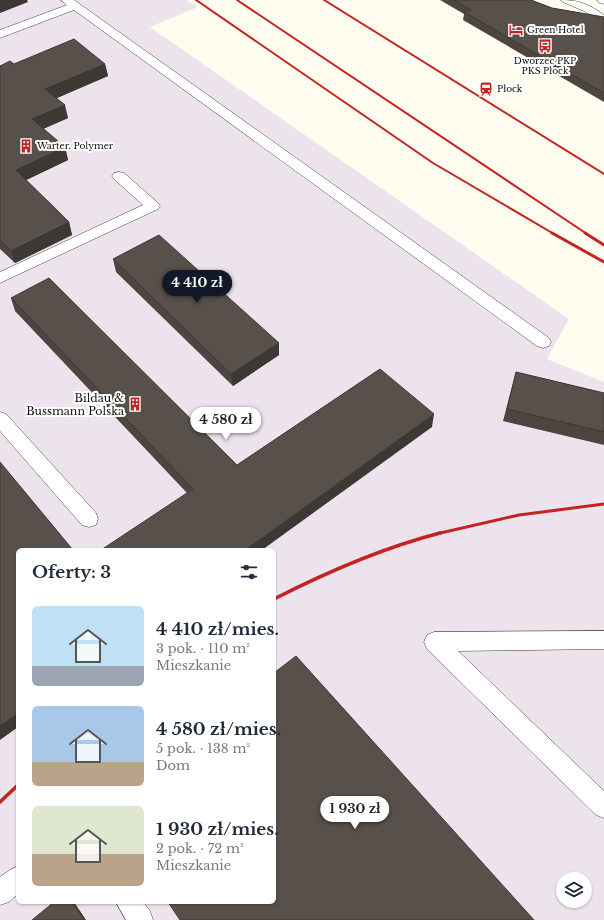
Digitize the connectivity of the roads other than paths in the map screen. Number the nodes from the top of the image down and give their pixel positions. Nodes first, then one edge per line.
1 (567, 0) edge
2 (603, 0) edge
3 (71, 3) edge
4 (590, 10) junction
5 (604, 20) edge
6 (0, 34) edge
7 (119, 176) dead end
8 (0, 278) edge
9 (543, 342) dead end
10 (0, 419) edge
11 (90, 519) dead end
12 (604, 640) edge
13 (604, 807) edge
14 (16, 880) edge
15 (0, 893) edge
16 (129, 904) edge
17 (141, 920) edge

1 - 4 lane
2 - 4 lane
3 - 6 lane
3 - 9 lane
4 - 5 lane
7 - 8 lane
10 - 11 lane
12 - 13 lane
14 - 15 lane
16 - 17 lane

